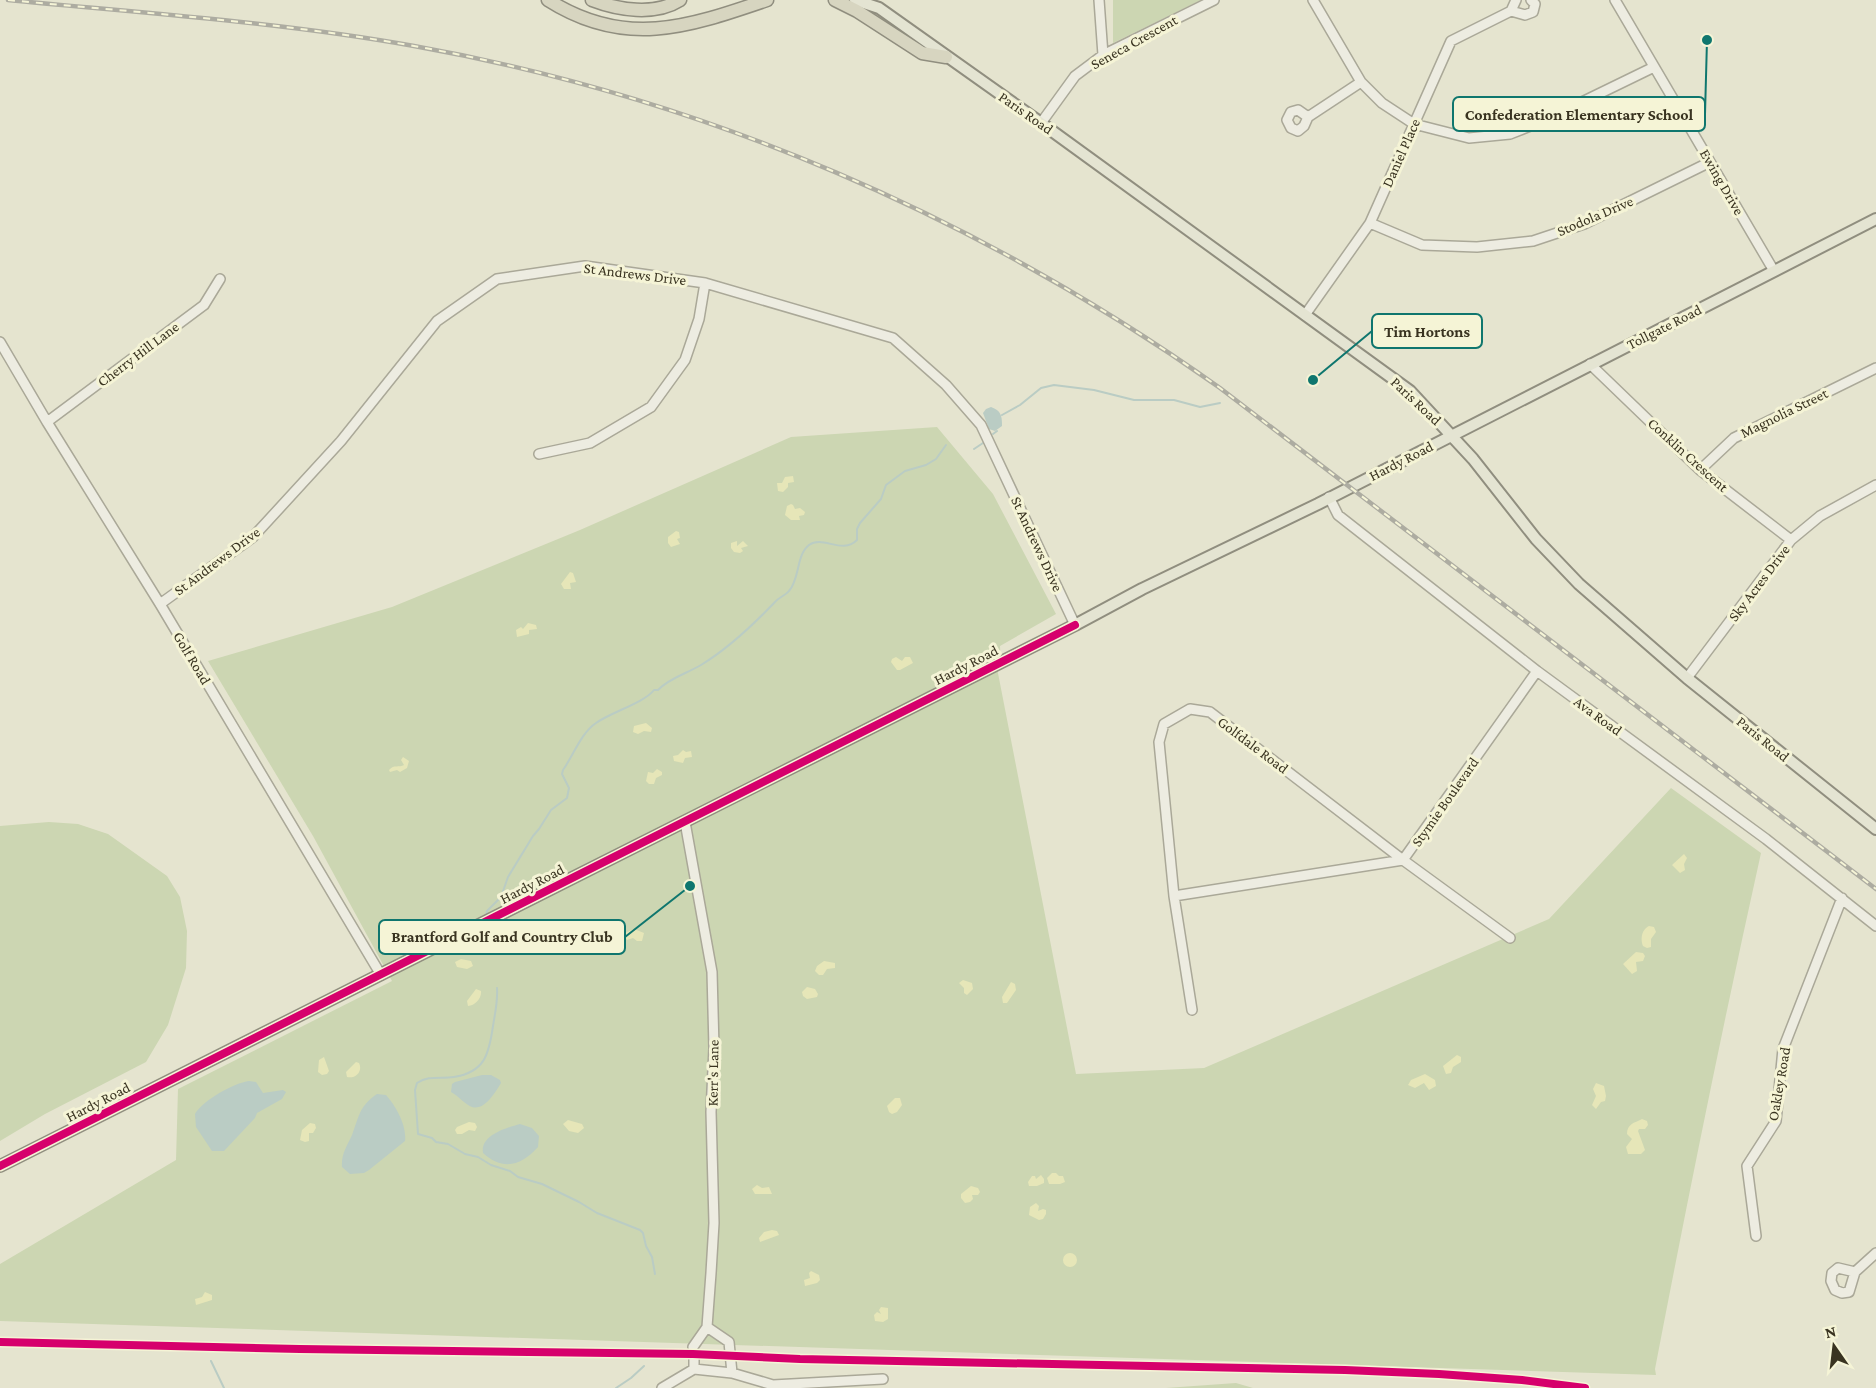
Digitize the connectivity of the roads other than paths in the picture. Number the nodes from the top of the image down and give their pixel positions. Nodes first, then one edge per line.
1 (548, 0) edge
2 (592, 0) edge
3 (680, 0) edge
4 (767, 0) edge
5 (835, 0) edge
6 (855, 0) edge
7 (1099, 0) edge
8 (1214, 0) edge
9 (1313, 0) edge
10 (1516, 0) edge
11 (1531, 0) edge
12 (1615, 0) edge
13 (876, 4) edge
14 (1512, 11) junction
15 (1103, 55) junction
16 (946, 57) junction
17 (1654, 67) junction
18 (1361, 82) junction
19 (1308, 117) dead end
20 (1041, 123) junction
21 (1414, 124) junction
22 (1710, 162) junction
23 (1876, 219) edge
24 (1370, 223) junction
25 (1774, 271) junction
26 (220, 279) dead end
27 (705, 283) junction
28 (1305, 315) junction
29 (0, 342) edge
30 (1590, 364) junction
31 (1876, 368) edge
32 (47, 422) junction
33 (1451, 435) junction
34 (539, 454) dead end
35 (1700, 471) junction
36 (1876, 485) edge
37 (1329, 497) junction
38 (1791, 540) junction
39 (160, 604) junction
40 (1075, 625) junction
41 (1537, 671) junction
42 (1687, 678) junction
43 (685, 822) junction
44 (1876, 829) edge
45 (1403, 860) junction
46 (1174, 896) junction
47 (1842, 898) junction
48 (1876, 926) edge
49 (1510, 938) dead end
50 (381, 975) junction
51 (1192, 1010) dead end
52 (0, 1166) edge
53 (1756, 1236) dead end
54 (1876, 1253) edge
55 (1855, 1272) dead end
56 (707, 1327) junction
57 (693, 1347) dead end
58 (694, 1359) dead end
59 (694, 1370) junction
60 (732, 1373) junction
61 (883, 1379) dead end
62 (663, 1388) edge

1 - 4 highway
2 - 3 highway
5 - 16 highway
6 - 13 main road, Paris Road
7 - 15 street
8 - 15 street, Seneca Crescent
9 - 18 street
10 - 14 street
11 - 14 street, Daniel Place
12 - 17 street, Ewing Drive
13 - 16 main road, Paris Road
14 - 21 street, Daniel Place
15 - 20 street, Seneca Crescent
16 - 20 main road, Paris Road
17 - 21 street
17 - 22 street, Ewing Drive
18 - 19 street
18 - 21 street
20 - 28 main road, Paris Road
21 - 24 street, Daniel Place
22 - 24 street, Stodola Drive
22 - 25 street, Ewing Drive
23 - 25 main road, Tollgate Road
24 - 28 street, Daniel Place
25 - 30 main road, Tollgate Road
26 - 32 street, Cherry Hill Lane
27 - 34 street
27 - 39 street, St Andrews Drive
27 - 40 street, St Andrews Drive
28 - 33 main road, Paris Road
29 - 32 street, Golf Road
30 - 33 main road, Tollgate Road
30 - 35 street, Conklin Crescent
31 - 35 street, Magnolia Street
32 - 39 street, Golf Road
33 - 37 main road, Hardy Road
33 - 42 main road, Paris Road
35 - 38 street, Conklin Crescent
36 - 38 street, Sky Acres Drive
37 - 40 main road, Hardy Road
37 - 41 street, Ava Road
38 - 42 street, Sky Acres Drive
39 - 50 street, Golf Road
40 - 43 main road, Hardy Road
41 - 45 street, Stymie Boulevard
41 - 47 street, Ava Road
42 - 44 main road, Paris Road
43 - 50 main road, Hardy Road
43 - 56 street, Kerr's Lane
45 - 46 street, Stymie Boulevard
45 - 46 street, Golfdale Road
45 - 49 street, Golfdale Road
46 - 51 street, Golfdale Road
47 - 48 street, Ava Road
47 - 53 street, Oakley Road
50 - 52 main road, Hardy Road
54 - 55 street
56 - 57 street
56 - 60 street
58 - 59 street
59 - 60 street
59 - 62 street
60 - 61 street

